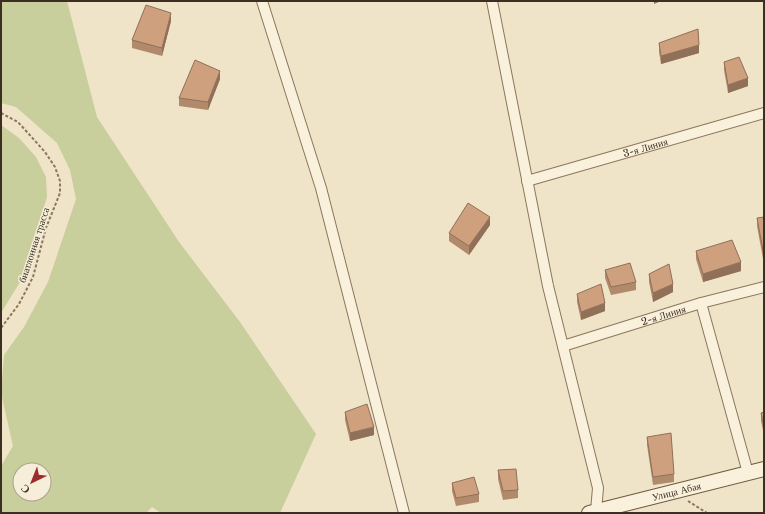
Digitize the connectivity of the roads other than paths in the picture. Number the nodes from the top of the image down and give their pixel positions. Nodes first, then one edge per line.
1 (262, 1) edge
2 (492, 1) edge
3 (764, 113) edge
4 (527, 182) junction
5 (764, 287) edge
6 (701, 303) junction
7 (562, 346) junction
8 (764, 469) edge
9 (748, 473) junction
10 (592, 512) edge
11 (404, 513) edge

1 - 11 street
2 - 4 street
3 - 4 street, 3-я Линия
4 - 7 street
5 - 6 street, 2-я Линия
6 - 7 street, 2-я Линия
6 - 9 street
7 - 10 street
8 - 9 street, Улица Абая
9 - 10 street, Улица Абая

